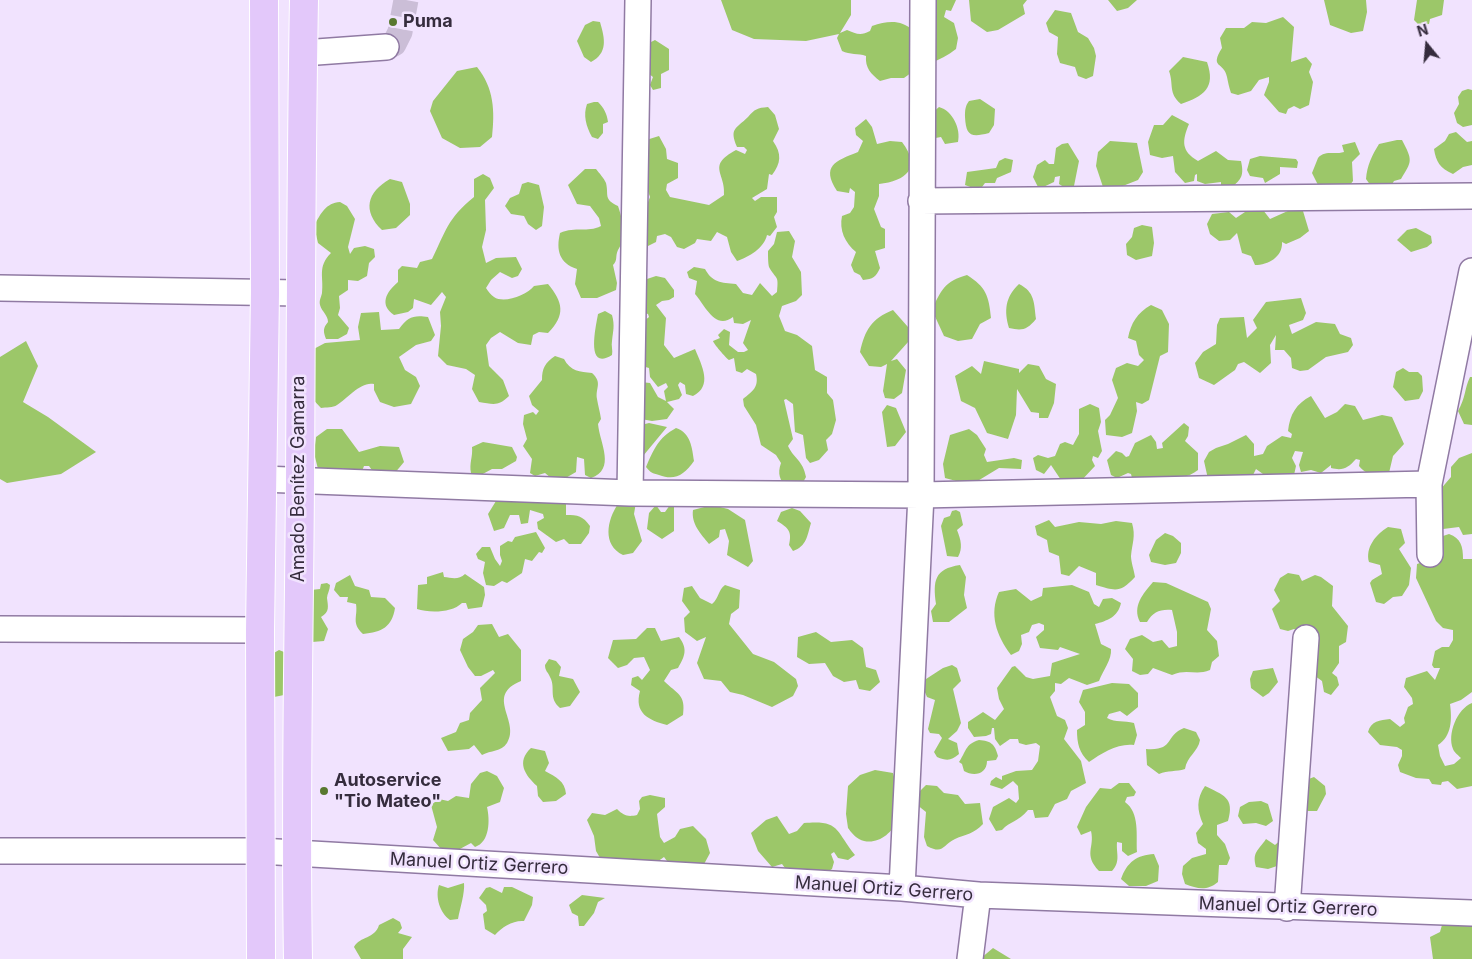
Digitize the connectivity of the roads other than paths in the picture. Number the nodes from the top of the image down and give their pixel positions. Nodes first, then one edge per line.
1 (264, 0) edge
2 (304, 0) edge
3 (638, 0) edge
4 (923, 0) edge
5 (386, 47) dead end
6 (303, 53) junction
7 (1472, 196) edge
8 (921, 200) junction
9 (1472, 271) edge
10 (0, 288) edge
11 (300, 292) junction
12 (265, 293) junction
13 (262, 479) junction
14 (300, 480) junction
15 (1429, 484) junction
16 (630, 493) junction
17 (921, 495) junction
18 (1430, 554) dead end
19 (0, 629) edge
20 (260, 630) junction
21 (1306, 638) dead end
22 (0, 851) edge
23 (260, 851) junction
24 (296, 854) junction
25 (902, 888) junction
26 (978, 896) junction
27 (1287, 908) junction
28 (1472, 914) edge
29 (260, 959) edge
30 (298, 959) edge
31 (970, 959) edge

1 - 12 main road, Amado Benítez Gamarra
2 - 6 main road, Amado Benítez Gamarra
3 - 16 street
4 - 8 street
5 - 6 street
6 - 11 main road, Amado Benítez Gamarra
7 - 8 street
8 - 17 street
9 - 15 street
10 - 12 street
11 - 12 street
11 - 14 main road, Amado Benítez Gamarra
12 - 13 main road, Amado Benítez Gamarra
13 - 14 street
13 - 20 main road, Amado Benítez Gamarra
14 - 16 street
14 - 24 main road, Amado Benítez Gamarra
15 - 17 street
15 - 18 street
16 - 17 street
17 - 25 street
19 - 20 street
20 - 23 main road, Amado Benítez Gamarra
21 - 27 street
22 - 23 street
23 - 24 street, Manuel Ortiz Gerrero
23 - 29 main road, Amado Benítez Gamarra
24 - 25 street, Manuel Ortiz Gerrero
24 - 30 main road, Amado Benítez Gamarra
25 - 26 street, Manuel Ortiz Gerrero
26 - 27 street, Manuel Ortiz Gerrero
26 - 31 street
27 - 28 street, Manuel Ortiz Gerrero

